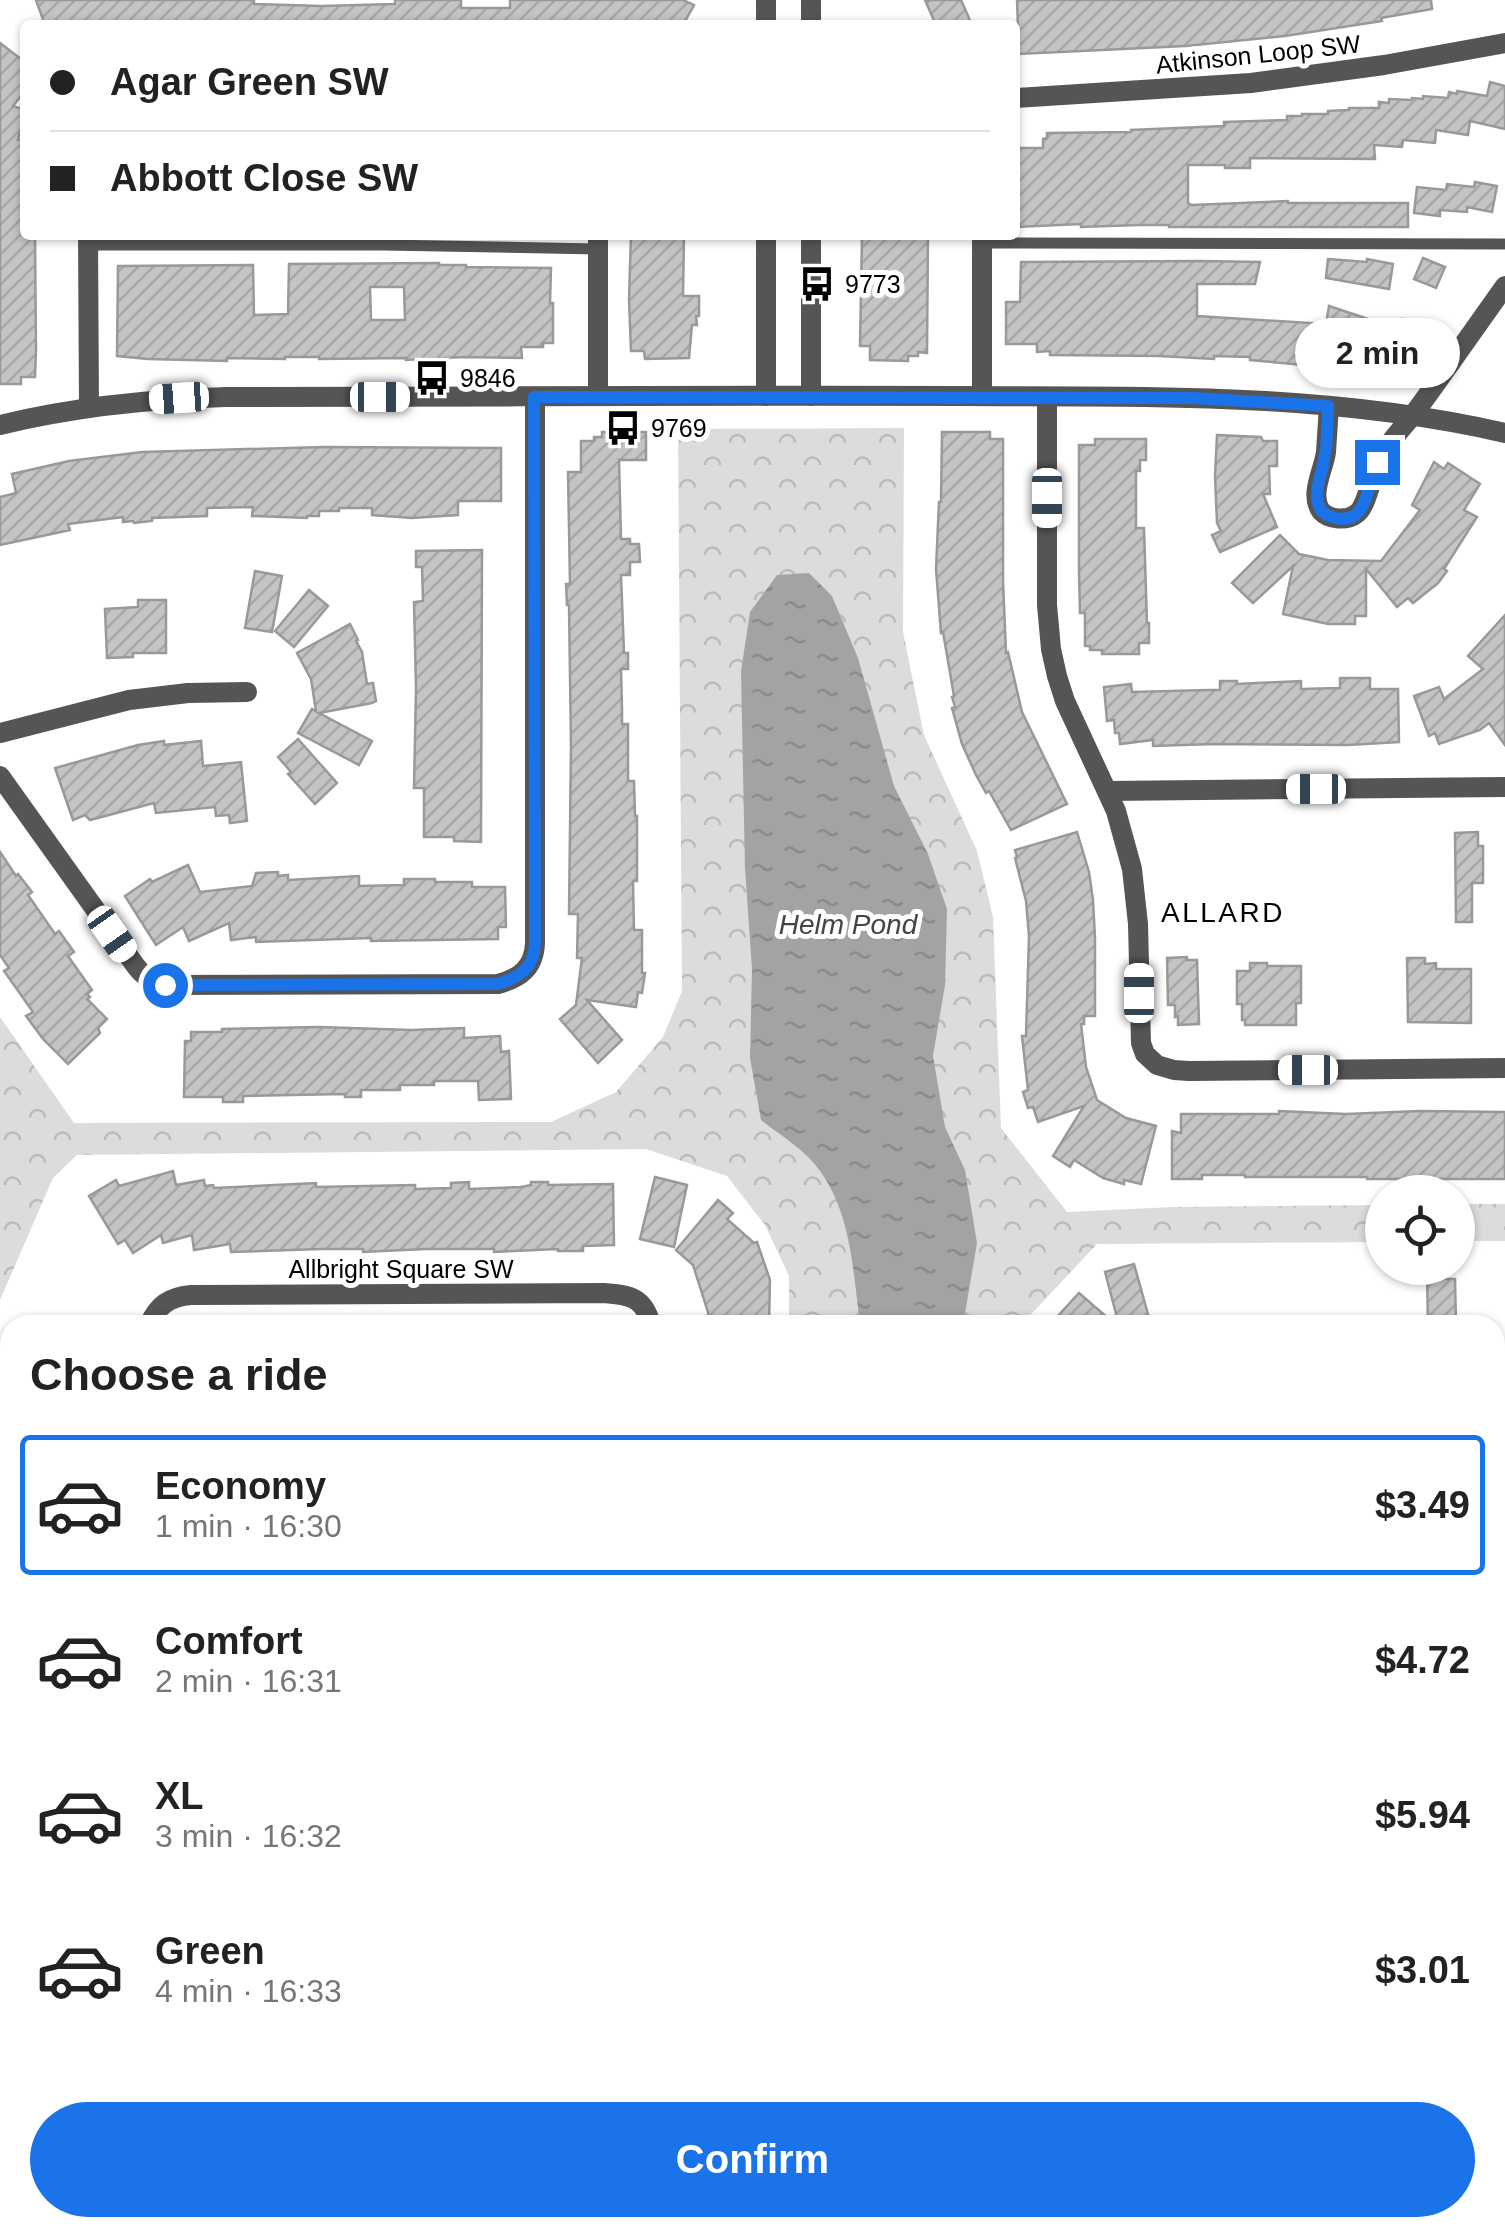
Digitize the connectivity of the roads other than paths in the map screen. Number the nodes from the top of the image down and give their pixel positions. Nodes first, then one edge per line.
1 (1505, 43) edge
2 (1020, 98) edge
3 (1020, 239) edge
4 (88, 240) edge
5 (766, 240) edge
6 (811, 240) edge
7 (982, 240) edge
8 (598, 242) edge
9 (1505, 244) edge
10 (1505, 286) edge
11 (598, 396) junction
12 (766, 396) junction
13 (811, 396) junction
14 (982, 396) junction
15 (534, 397) junction
16 (1047, 397) junction
17 (1328, 406) junction
18 (89, 408) junction
19 (1413, 415) junction
20 (0, 425) edge
21 (1505, 433) edge
22 (247, 692) dead end
23 (0, 733) edge
24 (0, 776) edge
25 (1505, 787) edge
26 (1108, 791) junction
27 (1505, 1068) edge
28 (153, 1315) edge
29 (648, 1315) edge

1 - 2 street, Atkinson Loop SW
3 - 9 lane
4 - 8 lane
4 - 18 street
5 - 12 street
6 - 13 street
7 - 14 street
8 - 11 street
10 - 19 street
11 - 12 street
11 - 15 street
12 - 13 street
13 - 14 street
14 - 16 street
15 - 18 street
15 - 24 street
16 - 17 street
16 - 26 street
17 - 19 street
17 - 19 street
18 - 20 street
19 - 21 street
22 - 23 street
25 - 26 street
26 - 27 street
28 - 29 street, Allbright Square SW

